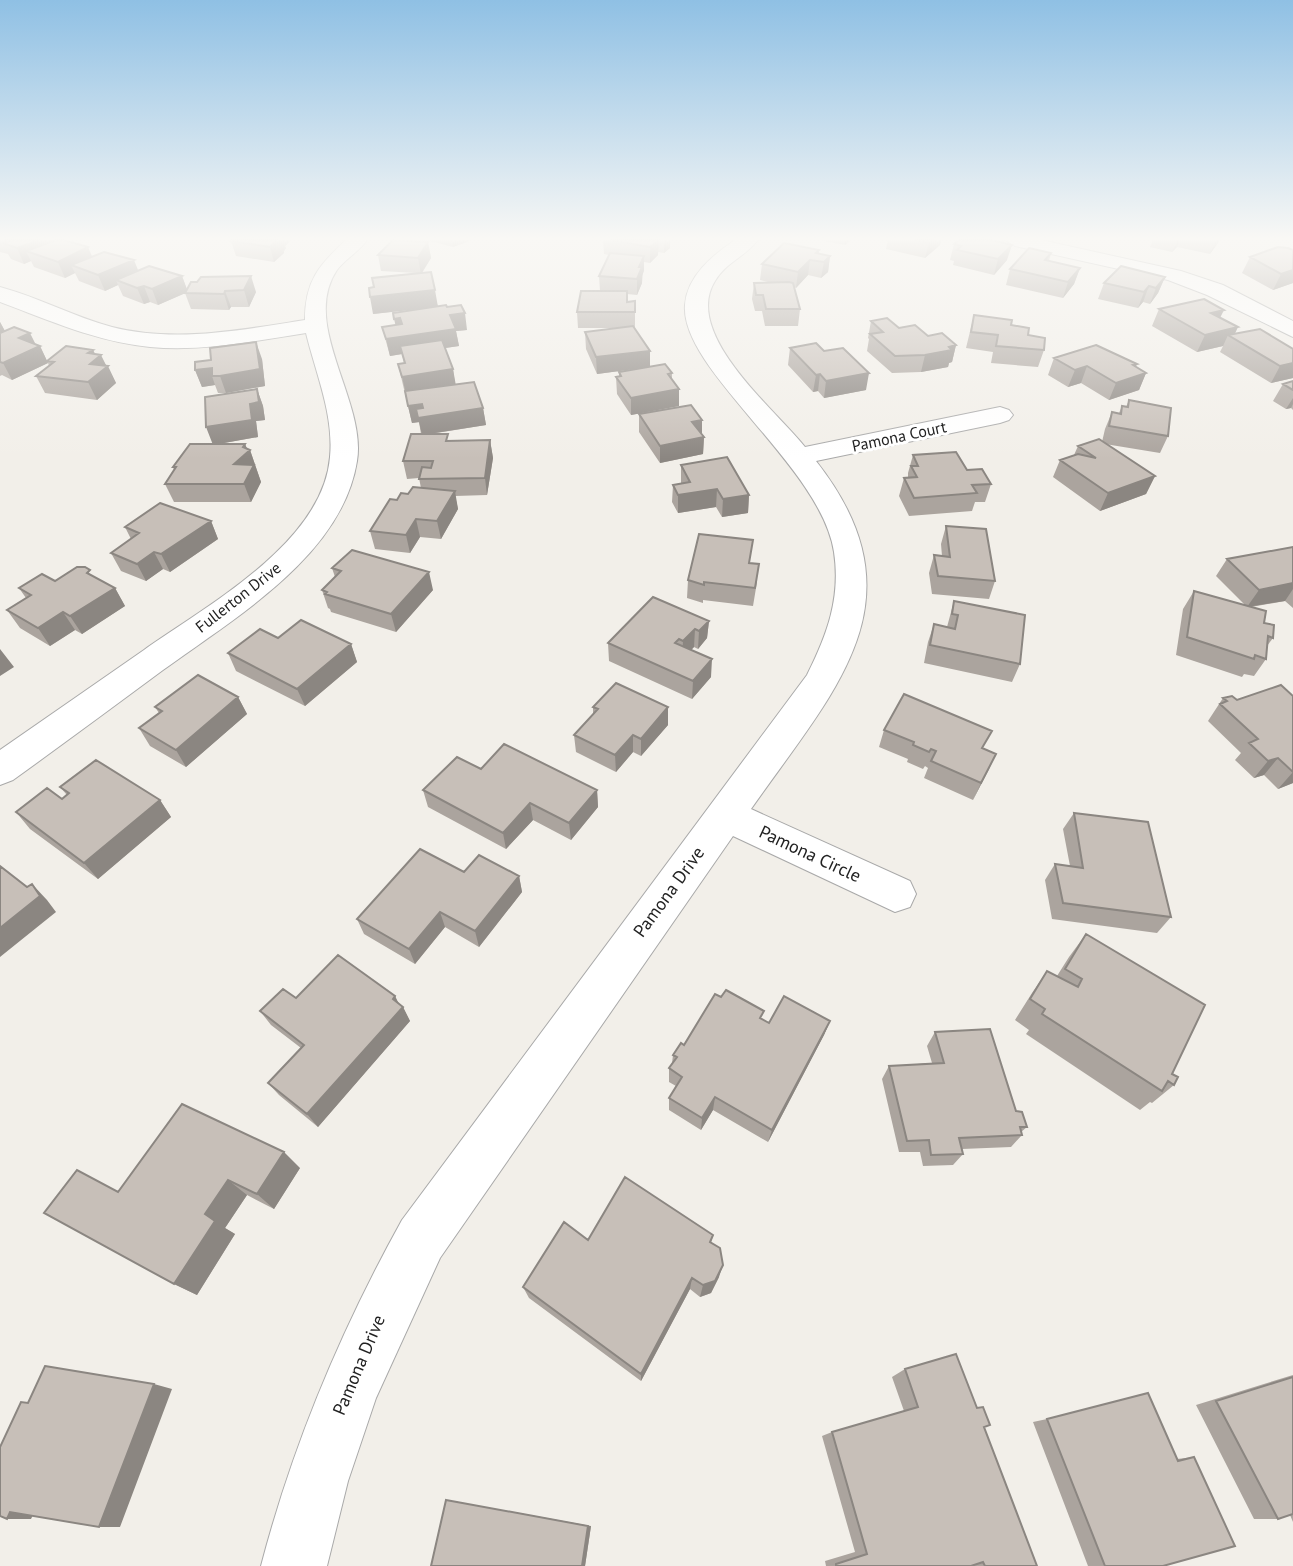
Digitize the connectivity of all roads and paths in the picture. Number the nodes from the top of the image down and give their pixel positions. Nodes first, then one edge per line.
1 (53, 313) edge
2 (314, 313) edge
3 (697, 313) edge
4 (1260, 313) edge
5 (315, 325) junction
6 (1293, 330) edge
7 (1000, 415) dead end
8 (798, 457) junction
9 (0, 770) edge
10 (725, 814) junction
11 (895, 894) dead end
12 (293, 1566) edge

1 - 5 street
2 - 5 street, Fullerton Drive
3 - 8 street, Pamona Drive
4 - 6 street
5 - 9 street, Fullerton Drive
7 - 8 street, Pamona Court
8 - 10 street, Pamona Drive
10 - 11 street, Pamona Circle
10 - 12 street, Pamona Drive

